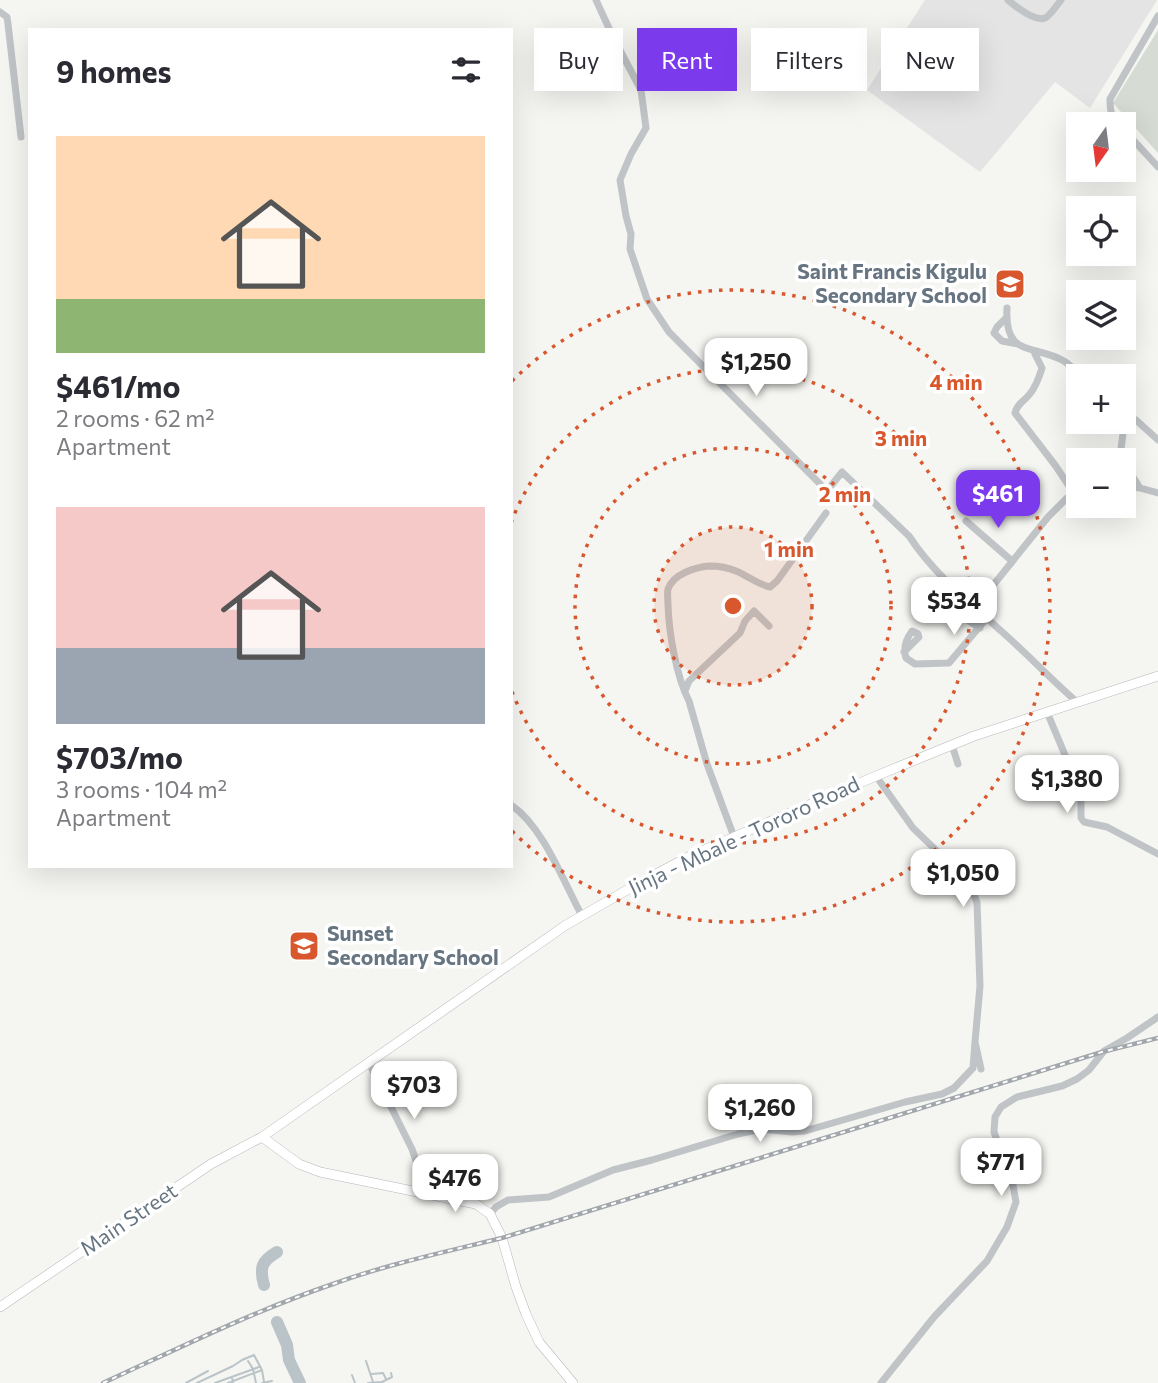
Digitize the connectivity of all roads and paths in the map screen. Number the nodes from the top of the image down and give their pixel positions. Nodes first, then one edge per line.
1 (596, 0) edge
2 (1008, 0) edge
3 (1060, 0) edge
4 (0, 12) edge
5 (1158, 16) edge
6 (1111, 112) edge
7 (21, 137) dead end
8 (1136, 143) edge
9 (1158, 166) edge
10 (1007, 307) dead end
11 (1007, 317) junction
12 (1018, 344) junction
13 (1034, 352) junction
14 (1067, 364) edge
15 (1136, 420) edge
16 (1158, 440) edge
17 (1136, 482) edge
18 (1066, 483) edge
19 (1136, 488) edge
20 (1140, 488) junction
21 (1158, 494) edge
22 (1066, 499) edge
23 (826, 513) dead end
24 (966, 521) dead end
25 (1013, 561) junction
26 (974, 609) junction
27 (986, 619) junction
28 (969, 621) dead end
29 (769, 626) dead end
30 (980, 628) junction
31 (904, 652) dead end
32 (1158, 676) edge
33 (684, 692) junction
34 (1077, 702) junction
35 (1047, 712) junction
36 (951, 745) junction
37 (958, 764) dead end
38 (876, 776) junction
39 (513, 807) edge
40 (734, 837) junction
41 (1158, 854) edge
42 (582, 916) junction
43 (1158, 1017) edge
44 (975, 1042) junction
45 (369, 1063) junction
46 (981, 1069) dead end
47 (262, 1137) junction
48 (426, 1193) junction
49 (490, 1214) junction
50 (0, 1307) edge
51 (573, 1383) edge
52 (881, 1383) edge

1 - 26 street
2 - 3 street
4 - 7 street
5 - 6 street
8 - 9 street
10 - 11 street
11 - 12 street
11 - 12 street
12 - 13 street
13 - 14 street
13 - 18 street
15 - 16 street
17 - 20 street
19 - 20 street
20 - 21 street
22 - 25 street
23 - 33 street
24 - 25 street
25 - 26 street
26 - 27 street
27 - 30 street
27 - 34 street
28 - 30 street
29 - 33 street
30 - 31 street
32 - 34 main road, Jinja - Mbale - Tororo Road
33 - 40 street
34 - 35 main road, Jinja - Mbale - Tororo Road
35 - 36 main road, Jinja - Mbale - Tororo Road
35 - 41 street
36 - 37 street
36 - 38 main road, Jinja - Mbale - Tororo Road
38 - 40 main road, Jinja - Mbale - Tororo Road
38 - 44 street
39 - 42 street
40 - 42 main road, Jinja - Mbale - Tororo Road
42 - 45 main road, Jinja - Mbale - Tororo Road
43 - 52 street
44 - 46 street
44 - 49 street
45 - 47 main road, Jinja - Mbale - Tororo Road
45 - 48 street
47 - 48 main road
47 - 50 main road, Main Street
48 - 49 main road
49 - 51 main road

